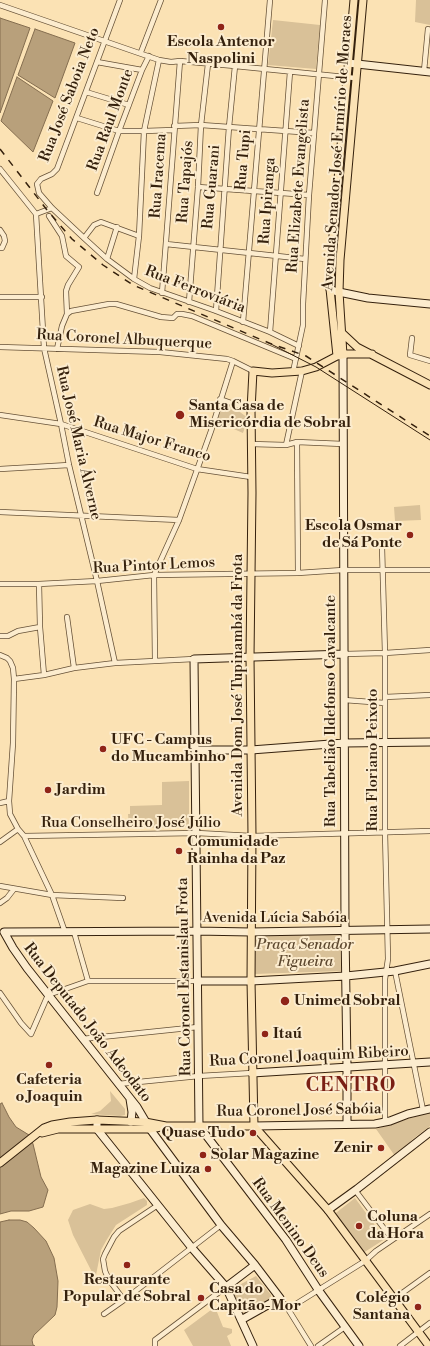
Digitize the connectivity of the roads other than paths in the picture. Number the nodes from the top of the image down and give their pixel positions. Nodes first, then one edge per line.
1 (120, 0) edge
2 (161, 0) edge
3 (270, 0) edge
4 (325, 0) edge
5 (354, 0) edge
6 (363, 0) edge
7 (0, 5) edge
8 (428, 29) dead end
9 (104, 41) junction
10 (141, 52) junction
11 (149, 56) junction
12 (159, 60) junction
13 (180, 61) junction
14 (97, 62) junction
15 (348, 63) junction
16 (208, 64) junction
17 (356, 64) junction
18 (235, 66) junction
19 (264, 69) junction
20 (142, 70) junction
21 (427, 71) edge
22 (290, 72) junction
23 (319, 75) junction
24 (347, 78) junction
25 (355, 78) junction
26 (86, 92) junction
27 (129, 105) junction
28 (77, 118) junction
29 (202, 125) junction
30 (229, 127) junction
31 (174, 128) junction
32 (258, 128) junction
33 (119, 131) junction
34 (286, 131) junction
35 (144, 132) junction
36 (314, 133) junction
37 (0, 169) edge
38 (198, 187) junction
39 (224, 189) junction
40 (253, 192) junction
41 (39, 193) joint
42 (98, 193) dead end
43 (281, 194) junction
44 (309, 195) junction
45 (52, 208) junction
46 (36, 214) junction
47 (49, 216) dead end
48 (117, 227) junction
49 (0, 230) edge
50 (139, 236) junction
51 (84, 238) junction
52 (166, 244) junction
53 (194, 247) junction
54 (0, 248) edge
55 (220, 249) junction
56 (248, 252) junction
57 (276, 255) junction
58 (107, 259) junction
59 (305, 259) junction
60 (134, 279) junction
61 (330, 289) junction
62 (339, 292) junction
63 (162, 293) junction
64 (0, 297) edge
65 (42, 297) junction
66 (189, 302) junction
67 (430, 304) edge
68 (216, 311) junction
69 (67, 314) junction
70 (243, 322) junction
71 (270, 332) junction
72 (341, 332) junction
73 (412, 338) dead end
74 (0, 346) edge
75 (299, 346) junction
76 (44, 348) junction
77 (57, 349) junction
78 (372, 354) junction
79 (340, 356) junction
80 (296, 359) junction
81 (233, 360) junction
82 (430, 362) edge
83 (253, 371) junction
84 (302, 371) junction
85 (292, 372) junction
86 (430, 385) edge
87 (220, 399) junction
88 (251, 410) junction
89 (0, 415) edge
90 (61, 424) junction
91 (297, 442) junction
92 (251, 444) junction
93 (343, 444) junction
94 (286, 445) junction
95 (69, 465) junction
96 (0, 469) edge
97 (197, 469) junction
98 (251, 477) junction
99 (0, 512) edge
100 (81, 515) junction
101 (178, 520) junction
102 (382, 547) dead end
103 (343, 570) junction
104 (383, 570) junction
105 (430, 570) edge
106 (251, 573) junction
107 (298, 573) junction
108 (154, 575) junction
109 (97, 581) junction
110 (0, 584) edge
111 (39, 584) junction
112 (66, 617) dead end
113 (40, 627) junction
114 (0, 636) edge
115 (430, 650) edge
116 (385, 653) junction
117 (0, 654) edge
118 (345, 654) junction
119 (250, 657) junction
120 (194, 659) junction
121 (155, 661) junction
122 (115, 663) junction
123 (74, 668) junction
124 (44, 675) junction
125 (14, 679) junction
126 (430, 695) edge
127 (385, 697) junction
128 (344, 700) junction
129 (385, 703) junction
130 (430, 742) edge
131 (344, 743) junction
132 (385, 743) junction
133 (196, 750) junction
134 (251, 750) junction
135 (9, 801) junction
136 (0, 803) edge
137 (18, 829) junction
138 (430, 831) edge
139 (385, 832) junction
140 (197, 833) junction
141 (345, 833) junction
142 (24, 836) junction
143 (252, 836) junction
144 (0, 842) edge
145 (0, 886) edge
146 (14, 889) junction
147 (52, 895) junction
148 (123, 898) dead end
149 (0, 902) edge
150 (430, 929) edge
151 (346, 930) junction
152 (196, 931) junction
153 (387, 931) junction
154 (2, 932) edge
155 (65, 932) junction
156 (74, 932) junction
157 (251, 932) junction
158 (430, 964) edge
159 (386, 972) junction
160 (395, 972) junction
161 (346, 976) junction
162 (88, 981) junction
163 (196, 981) junction
164 (251, 981) junction
165 (0, 993) edge
166 (48, 995) junction
167 (198, 1027) junction
168 (82, 1038) junction
169 (430, 1062) edge
170 (414, 1064) junction
171 (385, 1066) junction
172 (348, 1067) junction
173 (252, 1073) junction
174 (199, 1076) junction
175 (118, 1084) junction
176 (130, 1099) junction
177 (427, 1110) edge
178 (97, 1120) junction
179 (131, 1122) junction
180 (145, 1122) junction
181 (385, 1122) junction
182 (347, 1124) junction
183 (166, 1126) junction
184 (199, 1126) junction
185 (254, 1126) junction
186 (97, 1128) junction
187 (150, 1129) junction
188 (430, 1132) edge
189 (36, 1134) junction
190 (0, 1163) edge
191 (356, 1190) junction
192 (158, 1205) junction
193 (328, 1210) junction
194 (430, 1214) edge
195 (221, 1225) junction
196 (392, 1239) junction
197 (192, 1248) junction
198 (365, 1261) junction
199 (255, 1265) junction
200 (430, 1273) edge
201 (226, 1287) junction
202 (319, 1291) junction
203 (280, 1298) junction
204 (394, 1299) junction
205 (124, 1300) junction
206 (288, 1309) junction
207 (104, 1314) dead end
208 (241, 1320) junction
209 (430, 1323) edge
210 (345, 1327) junction
211 (418, 1332) junction
212 (155, 1346) edge
213 (253, 1346) edge
214 (311, 1346) edge
215 (318, 1346) edge
216 (359, 1346) edge
217 (400, 1346) edge
218 (429, 1346) edge

1 - 9 street, Rua José Saboia Neto
2 - 10 street
3 - 19 street, Rua Tupi
4 - 23 street, Rua Elizabete Evangelista
5 - 15 main road, Avenida Senador José Ermírio de Moraes
6 - 17 main road, Avenida Senador José Ermírio de Moraes
7 - 9 street
8 - 21 street
9 - 10 street
9 - 14 street, Rua José Saboia Neto
10 - 11 street
11 - 12 street
11 - 20 street, Rua Raul Monte
12 - 13 street
12 - 35 street
13 - 16 street
13 - 31 street, Rua Iracema
14 - 20 street
14 - 26 street, Rua José Saboia Neto
15 - 17 main road
15 - 24 main road, Avenida Senador José Ermírio de Moraes
16 - 18 street
16 - 29 street, Rua Tapajós
17 - 21 main road
17 - 25 main road, Avenida Senador José Ermírio de Moraes
18 - 19 street
18 - 30 street, Rua Guarani
19 - 22 street
19 - 32 street, Rua Tupi
20 - 27 street, Rua Raul Monte
22 - 23 street
22 - 34 street, Rua Ipiranga
23 - 24 street
23 - 36 street, Rua Elizabete Evangelista
24 - 25 street
24 - 61 main road, Avenida Senador José Ermírio de Moraes
25 - 62 main road, Avenida Senador José Ermírio de Moraes
26 - 27 street
26 - 28 street, Rua José Saboia Neto
27 - 33 street, Rua Raul Monte
28 - 33 street
28 - 41 street, Rua José Saboia Neto
29 - 30 street
29 - 31 street
29 - 38 street, Rua Tapajós
30 - 32 street
30 - 39 street, Rua Guarani
31 - 35 street
31 - 52 street, Rua Iracema
32 - 34 street
32 - 40 street, Rua Tupi
33 - 35 street
33 - 42 street, Rua Raul Monte
34 - 36 street
34 - 43 street, Rua Ipiranga
35 - 50 street
36 - 44 street, Rua Elizabete Evangelista
37 - 46 street
38 - 39 street
38 - 53 street, Rua Tapajós
39 - 40 street
39 - 55 street, Rua Guarani
40 - 43 street
40 - 56 street, Rua Tupi
41 - 45 street, Rua Ferroviária
43 - 44 street
43 - 57 street, Rua Ipiranga
44 - 59 street, Rua Elizabete Evangelista
45 - 46 street
45 - 51 street, Rua Ferroviária
46 - 65 street, Rua José Maria Álverne
47 - 69 street
48 - 50 street
48 - 51 street
48 - 58 street
49 - 54 street
50 - 60 street
51 - 58 street, Rua Ferroviária
52 - 53 street
52 - 63 street, Rua Iracema
53 - 55 street
53 - 66 street, Rua Tapajós
55 - 56 street
55 - 68 street, Rua Guarani
56 - 57 street
56 - 70 street, Rua Tupi
57 - 59 street
57 - 71 street, Rua Ipiranga
58 - 60 street, Rua Ferroviária
59 - 75 street, Rua Elizabete Evangelista
60 - 63 street, Rua Ferroviária
61 - 62 main road
61 - 79 main road, Avenida Senador José Ermírio de Moraes
62 - 67 main road
62 - 72 main road, Avenida Senador José Ermírio de Moraes
63 - 66 street, Rua Ferroviária
64 - 65 street
65 - 76 street, Rua José Maria Álverne
66 - 68 street, Rua Ferroviária
68 - 70 street, Rua Ferroviária
69 - 77 street
69 - 80 street
70 - 71 street, Rua Ferroviária
71 - 75 street, Rua Ferroviária
72 - 78 main road
72 - 79 main road, Avenida Senador José Ermírio de Moraes
73 - 82 street
74 - 76 street, Rua Coronel Albuquerque
75 - 80 street, Rua Elizabete Evangelista
76 - 77 street, Rua Coronel Albuquerque
76 - 90 street, Rua José Maria Álverne
77 - 81 street, Rua Coronel Albuquerque
78 - 79 main road
78 - 86 main road
79 - 84 main road, Rua Coronel Albuquerque
79 - 93 main road, Rua Tabelião Ildefonso Cavalcante
80 - 85 street, Rua Elizabete Evangelista
81 - 83 street, Rua Coronel Albuquerque
81 - 87 street
83 - 85 main road, Rua Coronel Albuquerque
83 - 88 main road, Avenida Dom José Tupinambá da Frota
84 - 85 main road, Rua Coronel Albuquerque
84 - 94 street
87 - 88 street
87 - 97 street
88 - 92 main road, Avenida Dom José Tupinambá da Frota
89 - 90 street, Rua Major Franco
90 - 95 street, Rua José Maria Álverne
90 - 97 street, Rua Major Franco
91 - 93 street
91 - 94 street
91 - 107 street
92 - 94 street
92 - 98 main road, Avenida Dom José Tupinambá da Frota
93 - 103 main road, Rua Tabelião Ildefonso Cavalcante
95 - 96 street
95 - 100 street, Rua José Maria Álverne
97 - 98 street, Rua Major Franco
97 - 101 street
98 - 106 main road, Avenida Dom José Tupinambá da Frota
99 - 100 street
100 - 101 street
100 - 109 street, Rua José Maria Álverne
101 - 108 street
102 - 104 street, Rua Floriano Peixoto
103 - 104 street, Rua Pintor Lemos
103 - 107 street, Rua Pintor Lemos
103 - 118 main road, Rua Tabelião Ildefonso Cavalcante
104 - 105 street, Rua Pintor Lemos
104 - 116 street, Rua Floriano Peixoto
106 - 107 street, Rua Pintor Lemos
106 - 108 street, Rua Pintor Lemos
106 - 119 main road, Avenida Dom José Tupinambá da Frota
108 - 109 street, Rua Pintor Lemos
108 - 121 street
109 - 111 street, Rua Pintor Lemos
109 - 122 street, Rua José Maria Álverne
110 - 111 street, Rua Pintor Lemos
111 - 113 street
112 - 123 street
113 - 114 street
113 - 124 street
115 - 116 street
116 - 118 street
116 - 127 street, Rua Floriano Peixoto
117 - 125 street
118 - 119 main road
118 - 128 main road, Rua Tabelião Ildefonso Cavalcante
119 - 120 main road
119 - 134 main road, Avenida Dom José Tupinambá da Frota
120 - 121 street
120 - 133 main road, Rua Coronel Estanislau Frota
121 - 122 street
122 - 123 street
123 - 124 street
124 - 125 street
125 - 135 street
126 - 127 street
127 - 129 street, Rua Floriano Peixoto
128 - 129 street
128 - 131 main road, Rua Tabelião Ildefonso Cavalcante
129 - 132 street, Rua Floriano Peixoto
130 - 132 main road
131 - 132 main road
131 - 134 main road
131 - 141 main road, Rua Tabelião Ildefonso Cavalcante
132 - 139 street, Rua Floriano Peixoto
133 - 134 main road
133 - 140 main road, Rua Coronel Estanislau Frota
134 - 143 main road, Avenida Dom José Tupinambá da Frota
135 - 136 street
135 - 137 street
137 - 142 street
137 - 144 street
138 - 139 street, Rua Conselheiro José Júlio
139 - 141 street, Rua Conselheiro José Júlio
139 - 153 street, Rua Floriano Peixoto
140 - 142 street, Rua Conselheiro José Júlio
140 - 143 street, Rua Conselheiro José Júlio
140 - 152 main road, Rua Coronel Estanislau Frota
141 - 143 street, Rua Conselheiro José Júlio
141 - 151 main road, Rua Tabelião Ildefonso Cavalcante
142 - 147 street
143 - 157 main road, Avenida Dom José Tupinambá da Frota
145 - 146 street
146 - 147 street
146 - 149 street
147 - 148 street
147 - 155 street
150 - 153 main road, Avenida Lúcia Sabóia
151 - 153 main road, Avenida Lúcia Sabóia
151 - 157 main road, Avenida Lúcia Sabóia
151 - 161 main road, Rua Tabelião Ildefonso Cavalcante
152 - 156 main road, Avenida Lúcia Sabóia
152 - 157 main road, Avenida Lúcia Sabóia
152 - 163 main road, Rua Coronel Estanislau Frota
153 - 159 street, Rua Floriano Peixoto
154 - 155 main road, Avenida Lúcia Sabóia
154 - 166 main road, Rua Deputado João Adeodato
155 - 156 main road, Avenida Lúcia Sabóia
156 - 162 street
157 - 164 main road, Avenida Dom José Tupinambá da Frota
158 - 160 main road
159 - 160 main road
159 - 161 main road
159 - 171 street, Rua Floriano Peixoto
160 - 170 street
161 - 164 main road
161 - 172 main road, Rua Tabelião Ildefonso Cavalcante
162 - 163 street
162 - 166 street
163 - 164 main road
163 - 167 main road, Rua Coronel Estanislau Frota
164 - 173 main road, Avenida Dom José Tupinambá da Frota
165 - 166 street
166 - 168 main road, Rua Deputado João Adeodato
167 - 168 street
167 - 174 main road, Rua Coronel Estanislau Frota
168 - 175 main road, Rua Deputado João Adeodato
169 - 170 main road, Rua Coronel Joaquim Ribeiro
170 - 171 main road, Rua Coronel Joaquim Ribeiro
170 - 177 street
171 - 172 main road, Rua Coronel Joaquim Ribeiro
171 - 181 street, Rua Floriano Peixoto
172 - 173 main road, Rua Coronel Joaquim Ribeiro
172 - 182 main road, Rua Tabelião Ildefonso Cavalcante
173 - 174 street, Rua Coronel Joaquim Ribeiro
173 - 185 main road, Avenida Dom José Tupinambá da Frota
174 - 175 street, Rua Coronel Joaquim Ribeiro
174 - 184 main road, Rua Coronel Estanislau Frota
175 - 176 main road, Rua Deputado João Adeodato
176 - 179 main road
176 - 180 main road, Rua Deputado João Adeodato
177 - 181 main road, Rua Coronel José Sabóia
178 - 179 main road
178 - 186 main road
178 - 189 main road
179 - 180 main road
180 - 183 main road
180 - 187 main road, Rua Deputado João Adeodato
181 - 182 main road, Rua Coronel José Sabóia
182 - 185 main road, Rua Coronel José Sabóia
183 - 184 main road, Rua Coronel José Sabóia
183 - 187 main road
184 - 185 main road, Rua Coronel José Sabóia
184 - 202 main road, Rua Menino Deus
185 - 193 main road
186 - 187 main road
186 - 189 main road
186 - 192 main road
187 - 195 main road, Rua Deputado João Adeodato
188 - 191 main road
189 - 190 main road
191 - 193 main road
191 - 196 street
192 - 197 main road
192 - 205 street
193 - 198 main road
194 - 196 street
195 - 197 street
195 - 199 main road, Rua Deputado João Adeodato
196 - 198 street
197 - 201 main road
197 - 205 street
198 - 202 street
198 - 204 main road
199 - 201 main road
199 - 203 main road, Rua Deputado João Adeodato
200 - 204 street
201 - 208 main road
201 - 212 street
202 - 206 street
202 - 210 main road, Rua Menino Deus
203 - 206 street
203 - 208 main road
204 - 211 main road
205 - 207 street
206 - 214 street
208 - 213 main road
209 - 211 street
210 - 215 street
210 - 216 main road, Rua Menino Deus
211 - 217 street
211 - 218 main road

